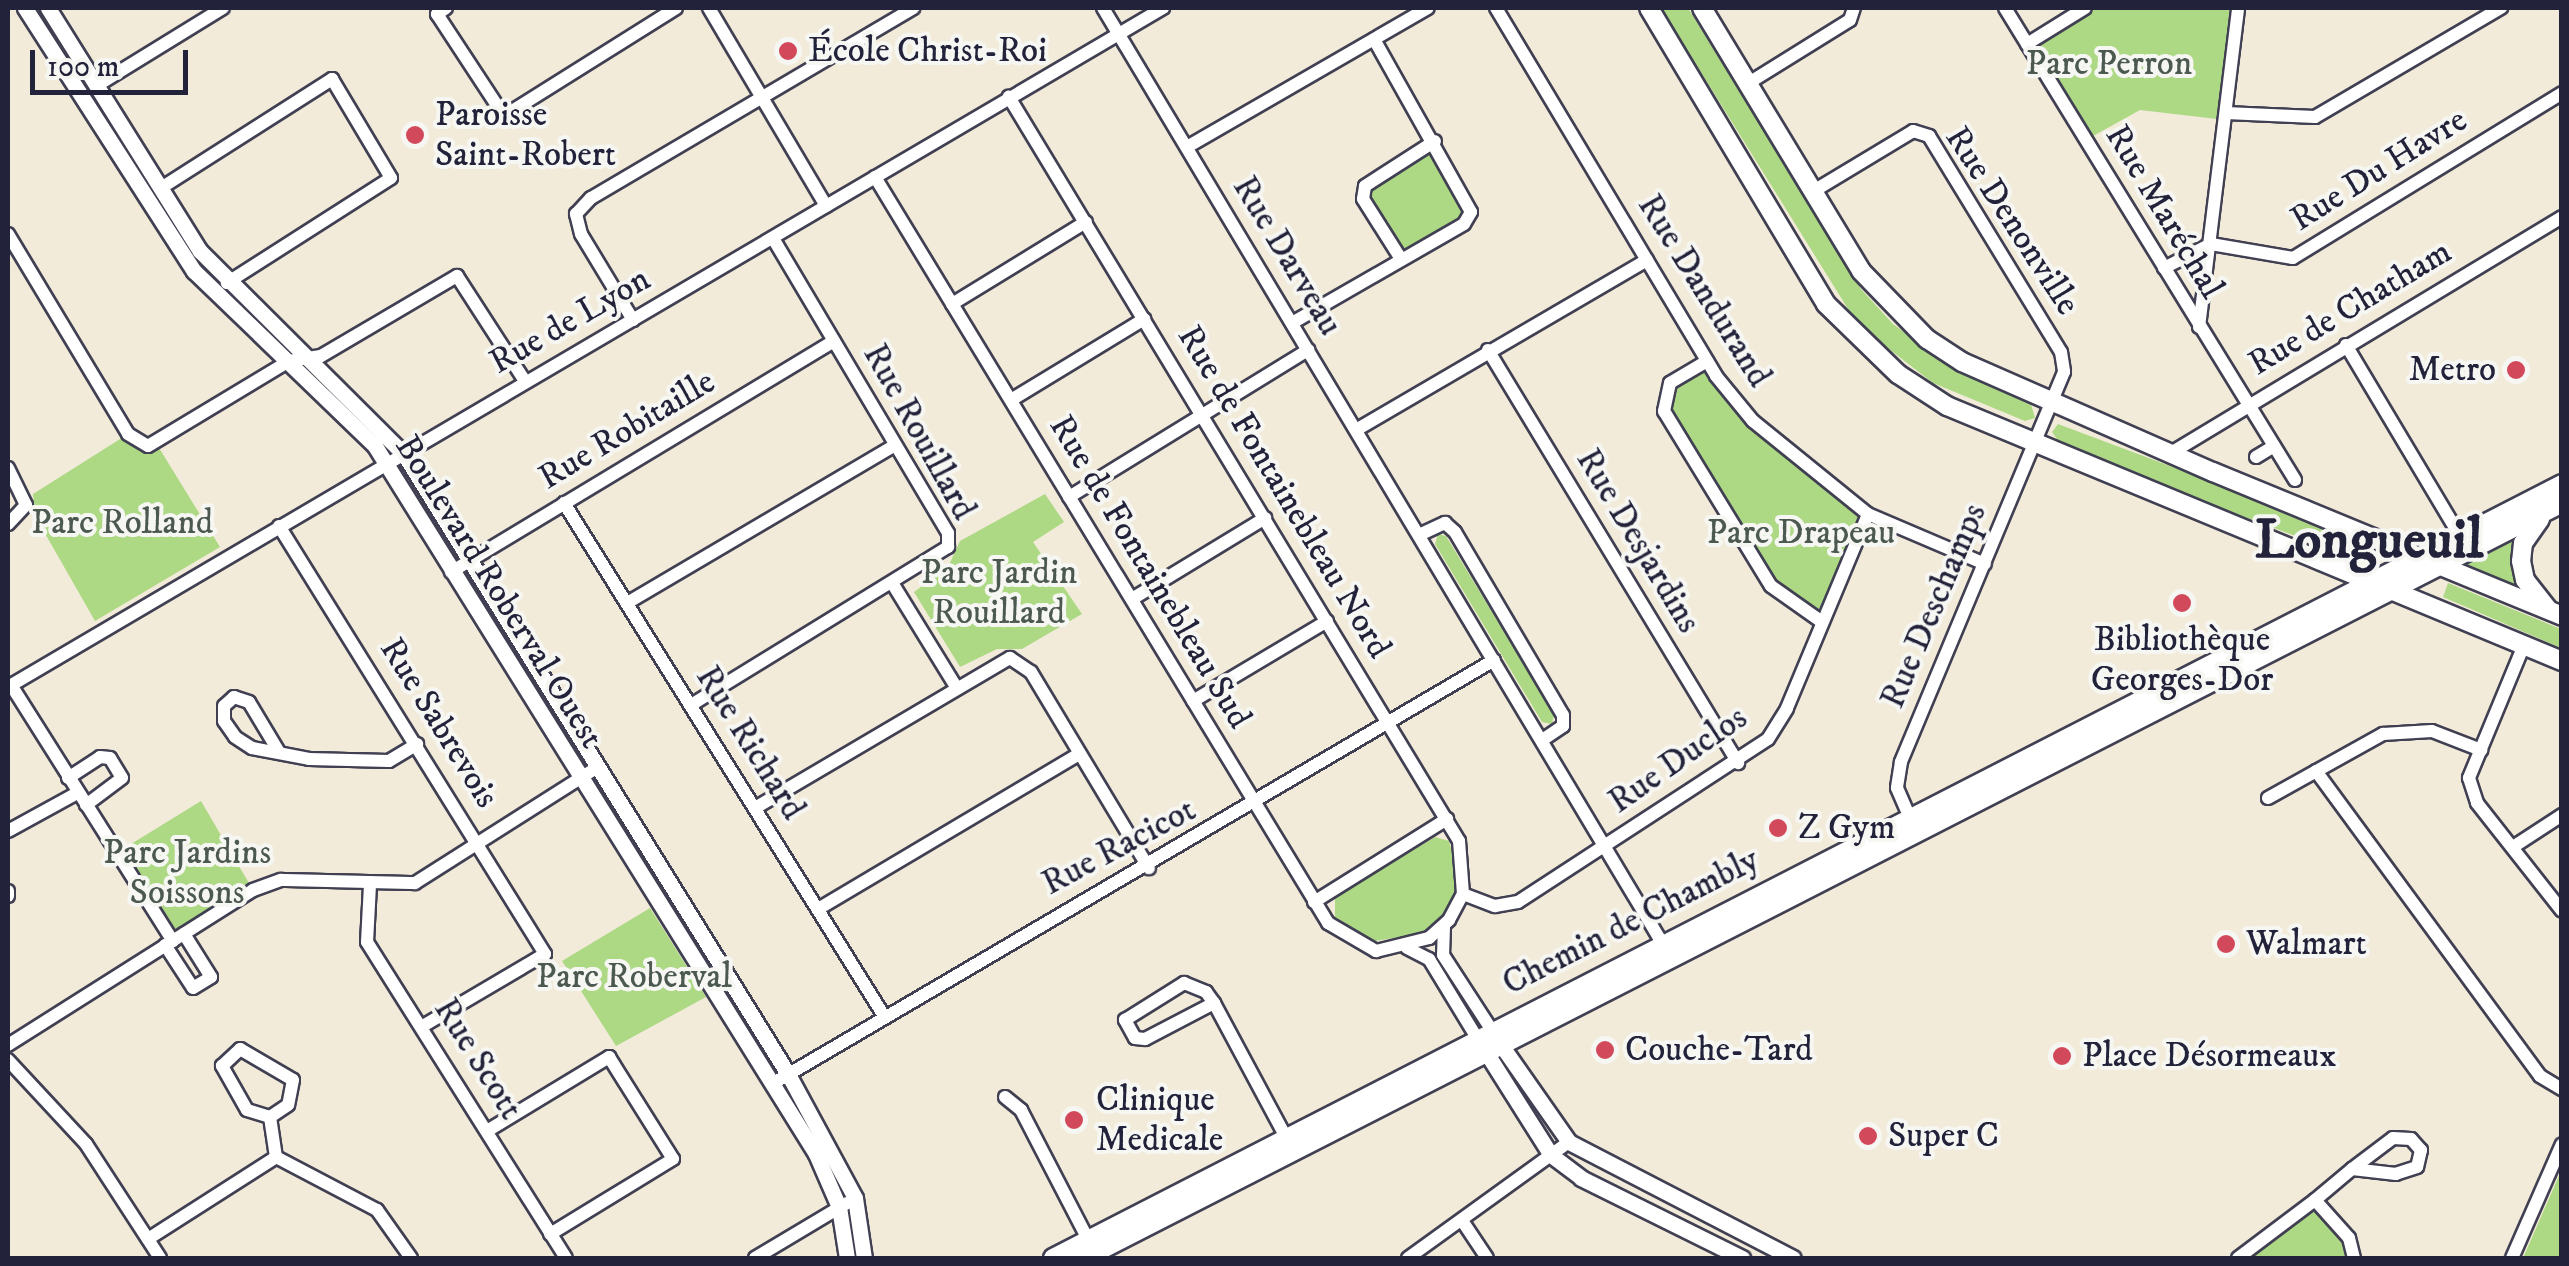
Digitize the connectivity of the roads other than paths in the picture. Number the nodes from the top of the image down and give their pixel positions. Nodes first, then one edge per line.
1 (25, 8) edge
2 (48, 8) edge
3 (223, 8) edge
4 (446, 8) edge
5 (676, 8) edge
6 (709, 8) edge
7 (913, 8) edge
8 (1103, 8) edge
9 (1163, 8) edge
10 (1428, 8) edge
11 (1496, 8) edge
12 (1649, 8) edge
13 (1702, 8) edge
14 (1854, 8) edge
15 (2005, 8) edge
16 (2085, 8) edge
17 (2238, 8) edge
18 (2501, 8) edge
19 (1118, 33) junction
20 (1374, 38) junction
21 (2027, 44) junction
22 (100, 83) junction
23 (1747, 84) junction
24 (2562, 93) edge
25 (1009, 97) junction
26 (764, 98) junction
27 (2226, 112) junction
28 (1435, 142) junction
29 (1187, 147) junction
30 (876, 177) junction
31 (161, 188) junction
32 (1812, 192) junction
33 (826, 206) junction
34 (2562, 217) edge
35 (1086, 222) junction
36 (8, 234) edge
37 (774, 238) junction
38 (2211, 244) junction
39 (1401, 259) junction
40 (1647, 260) junction
41 (2164, 268) junction
42 (227, 283) junction
43 (952, 304) junction
44 (1144, 319) junction
45 (634, 320) junction
46 (1292, 323) junction
47 (2199, 326) junction
48 (834, 341) junction
49 (2346, 345) junction
50 (1308, 350) junction
51 (1488, 350) junction
52 (314, 359) junction
53 (290, 360) junction
54 (1707, 360) junction
55 (526, 382) junction
56 (1011, 400) junction
57 (2052, 400) junction
58 (2247, 404) junction
59 (1202, 416) junction
60 (1356, 430) junction
61 (2035, 441) junction
62 (895, 445) junction
63 (2274, 446) junction
64 (2172, 453) junction
65 (404, 454) junction
66 (2256, 457) dead end
67 (386, 464) junction
68 (8, 468) edge
69 (2295, 480) dead end
70 (2562, 484) edge
71 (1069, 497) junction
72 (564, 502) junction
73 (2555, 507) edge
74 (1868, 514) junction
75 (1265, 518) junction
76 (8, 524) edge
77 (279, 526) junction
78 (1418, 535) junction
79 (2460, 536) junction
80 (2416, 558) junction
81 (470, 560) junction
82 (1985, 564) junction
83 (2440, 568) junction
84 (2338, 571) junction
85 (452, 572) junction
86 (2368, 583) junction
87 (894, 586) junction
88 (2391, 592) junction
89 (2343, 596) junction
90 (1132, 599) junction
91 (627, 602) junction
92 (2557, 614) edge
93 (1327, 621) junction
94 (1822, 622) junction
95 (2524, 645) junction
96 (1494, 660) junction
97 (2562, 661) edge
98 (955, 685) junction
99 (9, 686) edge
100 (1194, 701) junction
101 (691, 705) junction
102 (1389, 724) junction
103 (1542, 740) junction
104 (417, 744) junction
105 (2481, 750) junction
106 (278, 752) junction
107 (1079, 754) junction
108 (1738, 763) junction
109 (598, 767) junction
110 (2316, 772) junction
111 (68, 778) junction
112 (580, 779) junction
113 (77, 793) junction
114 (2268, 798) dead end
115 (1256, 805) junction
116 (86, 806) junction
117 (754, 808) junction
118 (2562, 815) edge
119 (1447, 820) junction
120 (1914, 827) junction
121 (8, 831) edge
122 (481, 847) junction
123 (1606, 847) junction
124 (2513, 847) junction
125 (1149, 868) junction
126 (370, 884) junction
127 (1463, 894) junction
128 (1314, 902) junction
129 (818, 909) junction
130 (2562, 911) edge
131 (1444, 926) junction
132 (174, 940) junction
133 (1661, 942) junction
134 (1407, 948) junction
135 (1214, 1003) junction
136 (884, 1016) junction
137 (424, 1026) junction
138 (1488, 1039) junction
139 (8, 1045) edge
140 (8, 1060) edge
141 (788, 1074) junction
142 (772, 1084) junction
143 (2562, 1089) edge
144 (1005, 1096) dead end
145 (270, 1117) junction
146 (487, 1130) junction
147 (1568, 1142) junction
148 (1290, 1144) junction
149 (2562, 1144) edge
150 (1551, 1155) junction
151 (276, 1158) junction
152 (2352, 1169) junction
153 (855, 1198) junction
154 (2315, 1200) junction
155 (839, 1207) junction
156 (1463, 1222) junction
157 (550, 1234) junction
158 (148, 1239) junction
159 (1090, 1251) edge
160 (160, 1258) edge
161 (411, 1258) edge
162 (566, 1258) edge
163 (755, 1258) edge
164 (847, 1258) edge
165 (864, 1258) edge
166 (1053, 1258) edge
167 (1408, 1258) edge
168 (1487, 1258) edge
169 (1742, 1258) edge
170 (1793, 1258) edge
171 (2238, 1258) edge
172 (2354, 1258) edge
173 (2512, 1258) edge

1 - 53 street, Boulevard Roberval Ouest
2 - 22 street, Boulevard Roberval Ouest
3 - 22 street
4 - 5 street
6 - 26 street
7 - 26 street
8 - 19 street, Rue Darveau
9 - 19 street, Rue de Lyon
10 - 20 street
11 - 40 street, Rue Dandurand
12 - 61 main road
13 - 23 main road
14 - 23 street
15 - 21 street, Rue Maréchal
16 - 21 street
17 - 27 street
18 - 27 street
19 - 25 street, Rue de Lyon
19 - 29 street, Rue Darveau
20 - 28 street
20 - 29 street
21 - 41 street, Rue Maréchal
22 - 31 street, Boulevard Roberval Ouest
23 - 32 main road
24 - 38 street, Rue Du Havre
25 - 30 street, Rue de Lyon
25 - 35 street, Rue de Fontainebleau Nord
26 - 33 street
26 - 45 street
27 - 38 street
28 - 39 street
28 - 39 street
29 - 46 street, Rue Darveau
30 - 33 street, Rue de Lyon
30 - 43 street, Rue de Fontainebleau Sud
31 - 42 street, Boulevard Roberval Ouest
31 - 42 street
32 - 57 main road
32 - 57 street, Rue Denonville
33 - 37 street, Rue de Lyon
34 - 49 street, Rue de Chatham
35 - 43 street
35 - 44 street, Rue de Fontainebleau Nord
36 - 53 street
37 - 45 street, Rue de Lyon
37 - 48 street, Rue Rouillard
38 - 41 street
38 - 47 street
39 - 46 street
40 - 51 street
40 - 54 street, Rue Dandurand
41 - 47 street, Rue Maréchal
42 - 52 street, Boulevard Roberval Ouest
43 - 56 street, Rue de Fontainebleau Sud
44 - 56 street
44 - 59 street, Rue de Fontainebleau Nord
45 - 55 street, Rue de Lyon
46 - 50 street, Rue Darveau
47 - 58 street, Rue Maréchal
48 - 62 street, Rue Rouillard
48 - 72 street, Rue Robitaille
49 - 58 street, Rue de Chatham
49 - 79 street
50 - 59 street
50 - 60 street, Rue Darveau
51 - 60 street
51 - 108 street, Rue Desjardins
52 - 53 street
52 - 55 street
52 - 65 street, Boulevard Roberval Ouest
53 - 67 street, Boulevard Roberval Ouest
54 - 74 street, Rue Dandurand
54 - 94 street
55 - 65 street, Rue de Lyon
56 - 71 street, Rue de Fontainebleau Sud
57 - 61 street, Rue Deschamps
57 - 64 main road
58 - 63 street, Rue Maréchal
58 - 64 street, Rue de Chatham
59 - 71 street
59 - 75 street, Rue de Fontainebleau Nord
60 - 78 street, Rue Darveau
61 - 82 street, Rue Deschamps
61 - 84 main road
62 - 87 street, Rue Rouillard
62 - 91 street
63 - 66 street
63 - 69 street, Rue Maréchal
64 - 80 main road
65 - 67 street, Rue de Lyon
65 - 81 street, Boulevard Roberval Ouest
67 - 77 street, Rue de Lyon
67 - 85 street, Boulevard Roberval Ouest
68 - 76 street
70 - 79 main road, Chemin de Chambly
71 - 90 street, Rue de Fontainebleau Sud
72 - 81 street, Rue Robitaille
72 - 91 street, Rue Richard
73 - 83 main road, Chemin de Chambly
73 - 92 main road
74 - 82 street, Rue Dandurand
74 - 94 street, Rue Duclos
75 - 90 street
75 - 93 street, Rue de Fontainebleau Nord
77 - 99 street, Rue de Lyon
77 - 104 street, Rue Sabrevois
78 - 96 street, Rue Darveau
78 - 103 street
79 - 80 main road, Chemin de Chambly
80 - 83 main road
80 - 86 main road, Chemin de Chambly
81 - 85 street, Rue Robitaille
81 - 109 street, Boulevard Roberval Ouest
82 - 120 street, Rue Deschamps
83 - 88 main road, Chemin de Chambly
83 - 92 main road
84 - 86 main road
84 - 89 main road
85 - 112 street, Boulevard Roberval Ouest
86 - 88 main road
86 - 89 main road, Chemin de Chambly
87 - 98 street
87 - 101 street
88 - 95 main road
88 - 120 main road, Chemin de Chambly
89 - 120 main road, Chemin de Chambly
90 - 100 street, Rue de Fontainebleau Sud
91 - 101 street, Rue Richard
93 - 100 street
93 - 102 street, Rue de Fontainebleau Nord
94 - 108 street, Rue Duclos
95 - 97 main road
95 - 105 street
96 - 102 street, Rue Racicot
96 - 103 street, Rue Darveau
98 - 107 street
98 - 117 street
99 - 111 street
100 - 115 street, Rue de Fontainebleau Sud
101 - 117 street, Rue Richard
102 - 115 street, Rue Racicot
102 - 119 street, Rue de Fontainebleau Nord
103 - 123 street, Rue Darveau
104 - 106 street
104 - 122 street, Rue Sabrevois
105 - 110 street
105 - 124 street
106 - 106 street
107 - 125 street
107 - 129 street
108 - 123 street, Rue Duclos
109 - 112 street
109 - 141 street, Boulevard Roberval Ouest
110 - 114 street
110 - 143 street
111 - 113 street
111 - 116 street
112 - 122 street
112 - 142 street, Boulevard Roberval Ouest
113 - 116 street
113 - 121 street
115 - 125 street, Rue Racicot
115 - 128 street, Rue de Fontainebleau Sud
116 - 132 street
117 - 129 street, Rue Richard
118 - 124 street
119 - 127 street, Rue de Fontainebleau Nord
119 - 128 street
120 - 133 main road, Chemin de Chambly
120 - 138 main road, Chemin de Chambly
122 - 126 street
122 - 137 street, Rue Sabrevois
123 - 127 street, Rue Duclos
123 - 133 street, Rue Darveau
124 - 130 street
125 - 136 street, Rue Racicot
126 - 132 street
126 - 137 street, Rue Scott
127 - 131 street
128 - 134 street, Rue de Fontainebleau Sud
129 - 136 street, Rue Richard
131 - 134 street
131 - 138 street
132 - 139 street
133 - 138 main road, Chemin de Chambly
134 - 138 street
135 - 135 street
135 - 148 street
136 - 141 street, Rue Racicot
137 - 146 street, Rue Scott
138 - 147 street
138 - 148 main road, Chemin de Chambly
138 - 150 street
140 - 158 street
141 - 142 street, Rue Racicot
141 - 153 street, Boulevard Roberval Ouest
142 - 155 street, Boulevard Roberval Ouest
144 - 159 street
145 - 145 street
145 - 151 street
146 - 157 street, Rue Scott
146 - 157 street
147 - 150 street
147 - 170 street
148 - 159 main road, Chemin de Chambly
149 - 173 street
150 - 156 street
150 - 169 street
151 - 158 street
151 - 161 street
152 - 152 street
152 - 154 street
153 - 155 street
153 - 165 street, Boulevard Roberval Ouest
154 - 171 street
154 - 172 street
155 - 163 street
155 - 164 street, Boulevard Roberval Ouest
156 - 167 street
156 - 168 street
157 - 162 street, Rue Scott
158 - 160 street
159 - 166 main road, Chemin de Chambly

